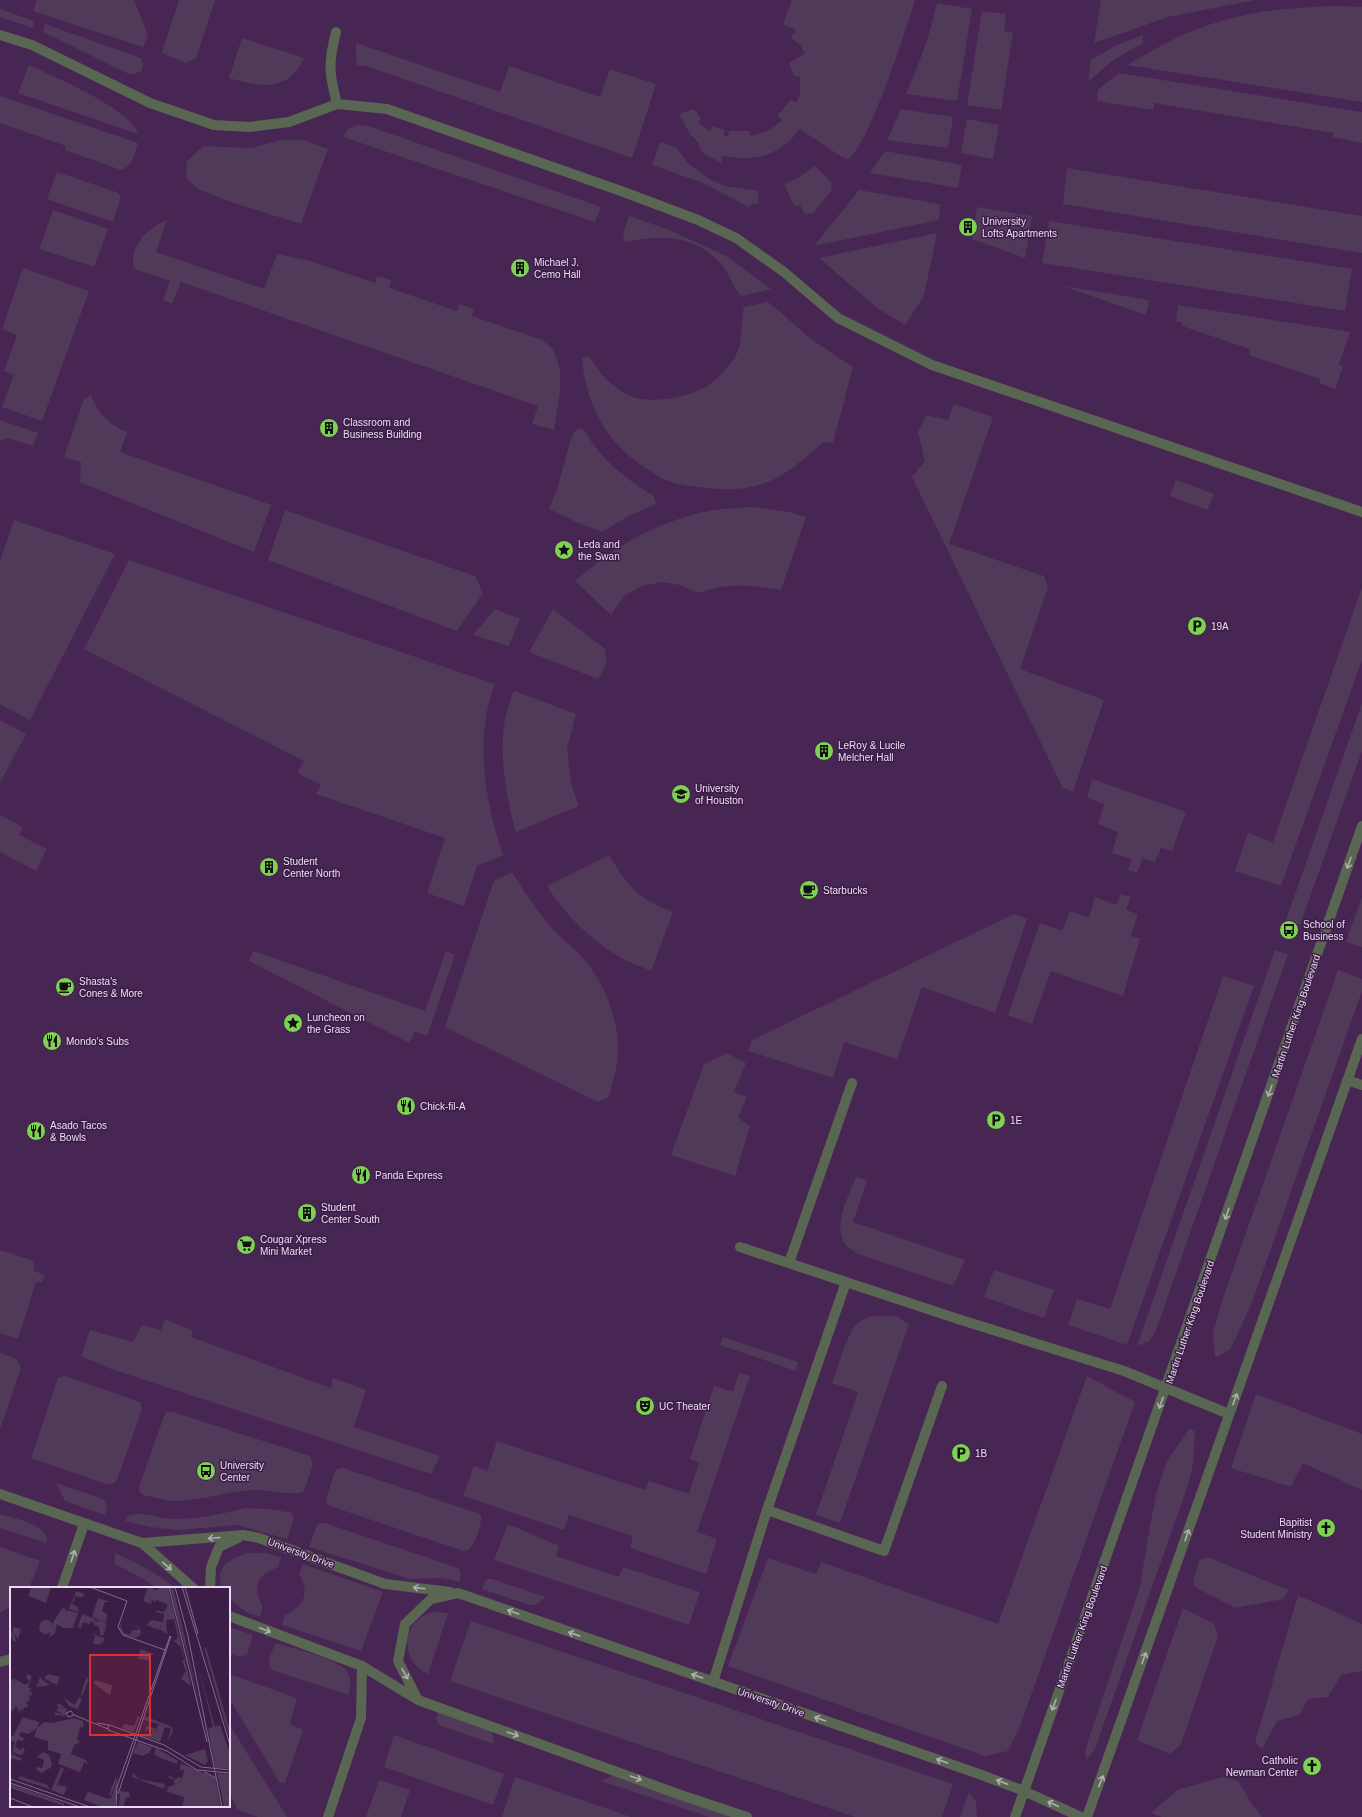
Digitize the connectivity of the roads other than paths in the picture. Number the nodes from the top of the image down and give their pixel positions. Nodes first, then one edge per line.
1 (336, 32) dead end
2 (0, 34) edge
3 (337, 104) junction
4 (1362, 512) edge
5 (1362, 826) edge
6 (1362, 1039) edge
7 (1347, 1080) junction
8 (852, 1083) dead end
9 (1362, 1085) edge
10 (740, 1247) dead end
11 (789, 1263) junction
12 (846, 1282) junction
13 (942, 1386) dead end
14 (1167, 1387) junction
15 (1229, 1414) junction
16 (0, 1494) edge
17 (766, 1510) junction
18 (84, 1524) junction
19 (243, 1535) junction
20 (142, 1543) junction
21 (62, 1587) edge
22 (192, 1587) edge
23 (210, 1587) edge
24 (458, 1593) junction
25 (230, 1616) edge
26 (10, 1659) edge
27 (0, 1662) edge
28 (362, 1666) junction
29 (713, 1682) junction
30 (418, 1700) junction
31 (1024, 1791) junction
32 (328, 1817) edge
33 (747, 1817) edge
34 (1015, 1817) edge
35 (1081, 1817) edge
36 (1087, 1817) edge

1 - 3 street
2 - 3 street
3 - 4 street
5 -> 14 street, Martin Luther King Boulevard
6 - 7 street
7 - 9 street
15 -> 7 street
8 - 11 street
10 - 11 street
11 - 12 street
12 - 14 street
12 - 17 street
13 - 17 street
14 - 15 street
14 -> 31 street, Martin Luther King Boulevard
36 -> 15 street
16 - 18 street, University Drive
17 - 29 street
18 - 20 street, University Drive
21 -> 18 street
19 -> 20 street, University Drive
19 - 23 street
24 -> 19 street, University Drive
20 -> 22 street, University Drive
29 -> 24 street, University Drive
24 -> 30 street
25 -> 28 street
26 - 27 street
28 - 30 street
28 - 32 street
31 -> 29 street, University Drive
30 -> 33 street
31 - 34 street, Martin Luther King Boulevard
35 -> 31 street, University Drive

